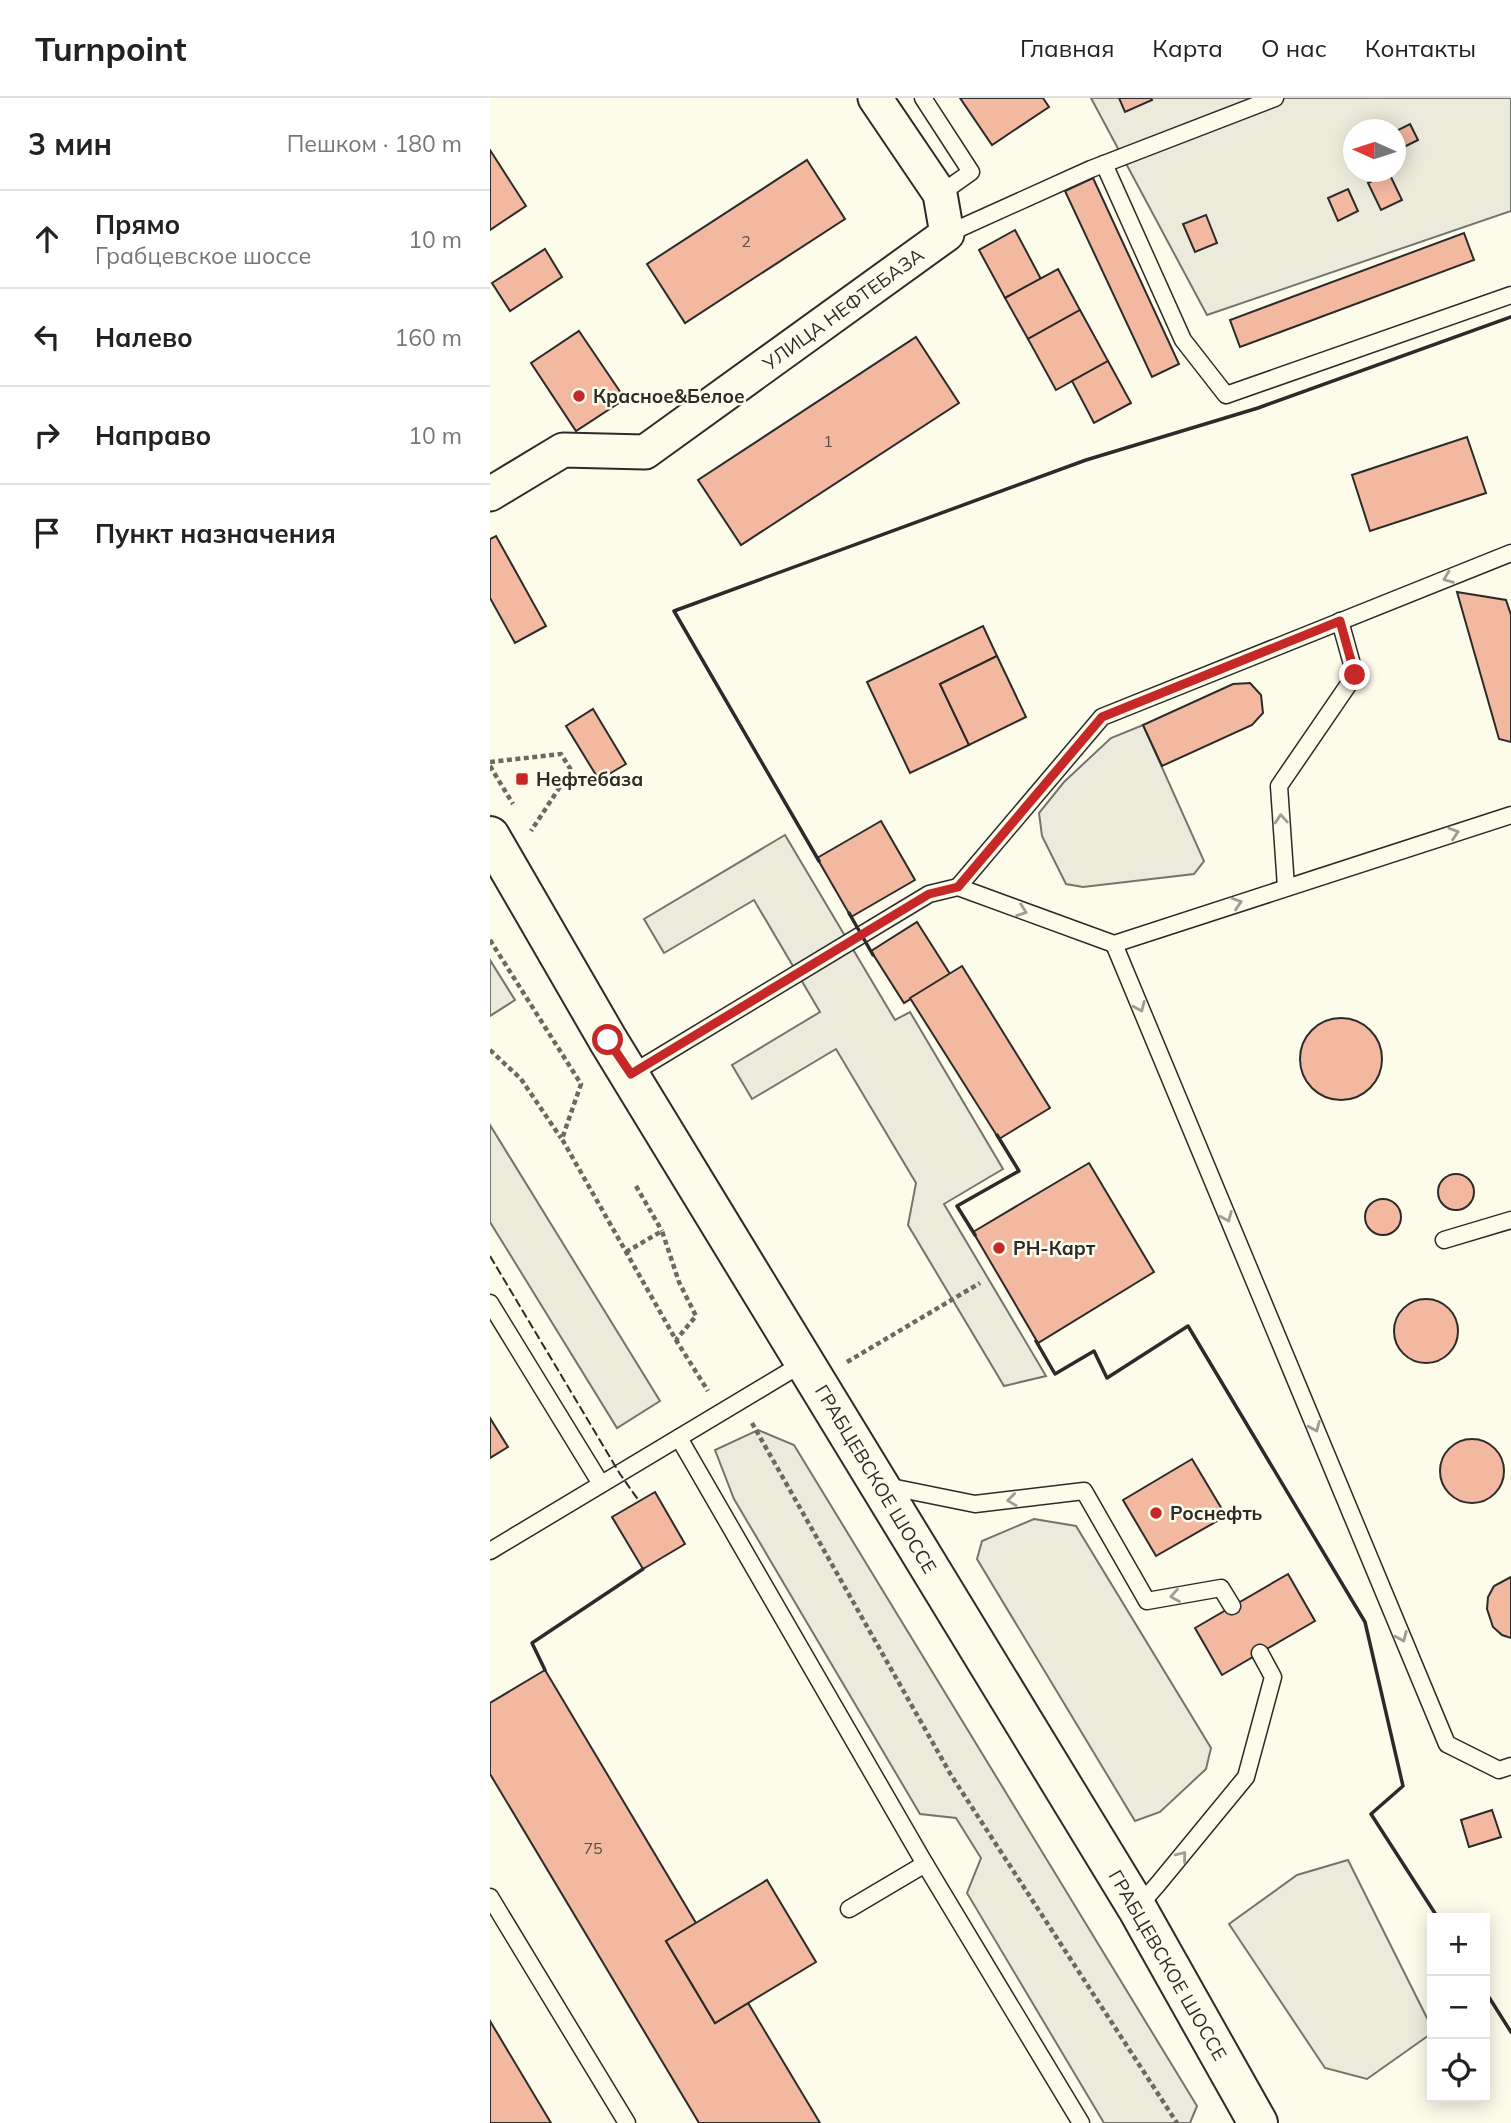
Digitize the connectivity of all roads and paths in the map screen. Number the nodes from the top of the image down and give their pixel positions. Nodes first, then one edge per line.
1 (875, 98) edge
2 (923, 98) edge
3 (1275, 98) edge
4 (1104, 164) junction
5 (940, 194) junction
6 (947, 234) junction
7 (1511, 295) edge
8 (490, 494) edge
9 (1511, 552) edge
10 (1340, 621) junction
11 (490, 762) edge
12 (1511, 815) edge
13 (530, 832) dead end
14 (490, 836) edge
15 (958, 887) junction
16 (1286, 887) junction
17 (490, 940) edge
18 (1114, 944) junction
19 (490, 1050) edge
20 (631, 1074) junction
21 (562, 1139) junction
22 (636, 1186) dead end
23 (1511, 1220) edge
24 (662, 1231) junction
25 (1444, 1240) dead end
26 (626, 1252) junction
27 (980, 1283) dead end
28 (490, 1303) edge
29 (676, 1340) junction
30 (805, 1362) junction
31 (843, 1364) dead end
32 (721, 1412) junction
33 (678, 1438) junction
34 (601, 1484) junction
35 (880, 1485) junction
36 (490, 1551) edge
37 (1232, 1606) dead end
38 (1260, 1653) dead end
39 (1511, 1766) edge
40 (925, 1864) junction
41 (490, 1897) edge
42 (1137, 1908) junction
43 (849, 1909) dead end
44 (627, 2123) edge
45 (1081, 2123) edge
46 (1177, 2123) edge
47 (1258, 2123) edge

1 - 5 street
2 - 5 lane
3 - 4 lane
4 - 6 lane
4 - 7 lane
5 - 6 street
6 - 8 street, УЛИЦА НЕФТЕБАЗА
9 -> 10 lane
10 - 15 lane
16 -> 10 lane
11 - 13 path
16 -> 12 lane
14 - 20 main road, ГРАБЦЕВСКОЕ ШОССЕ
15 -> 18 lane
15 - 20 lane
18 -> 16 lane
17 - 21 path
18 -> 39 lane
19 - 21 path
20 - 30 main road, ГРАБЦЕВСКОЕ ШОССЕ
21 - 26 path
22 - 24 path
23 - 25 lane
24 - 26 path
24 - 29 path
26 - 29 path
27 - 31 path
28 - 34 lane
29 - 32 path
30 - 32 lane
30 - 35 main road, ГРАБЦЕВСКОЕ ШОССЕ
32 - 33 lane
32 - 46 path
33 - 34 lane
33 - 40 lane
34 - 36 lane
37 -> 35 lane
35 - 42 main road, ГРАБЦЕВСКОЕ ШОССЕ
42 -> 38 lane
40 - 43 lane
40 - 45 lane
41 - 44 lane
42 - 47 main road, ГРАБЦЕВСКОЕ ШОССЕ

